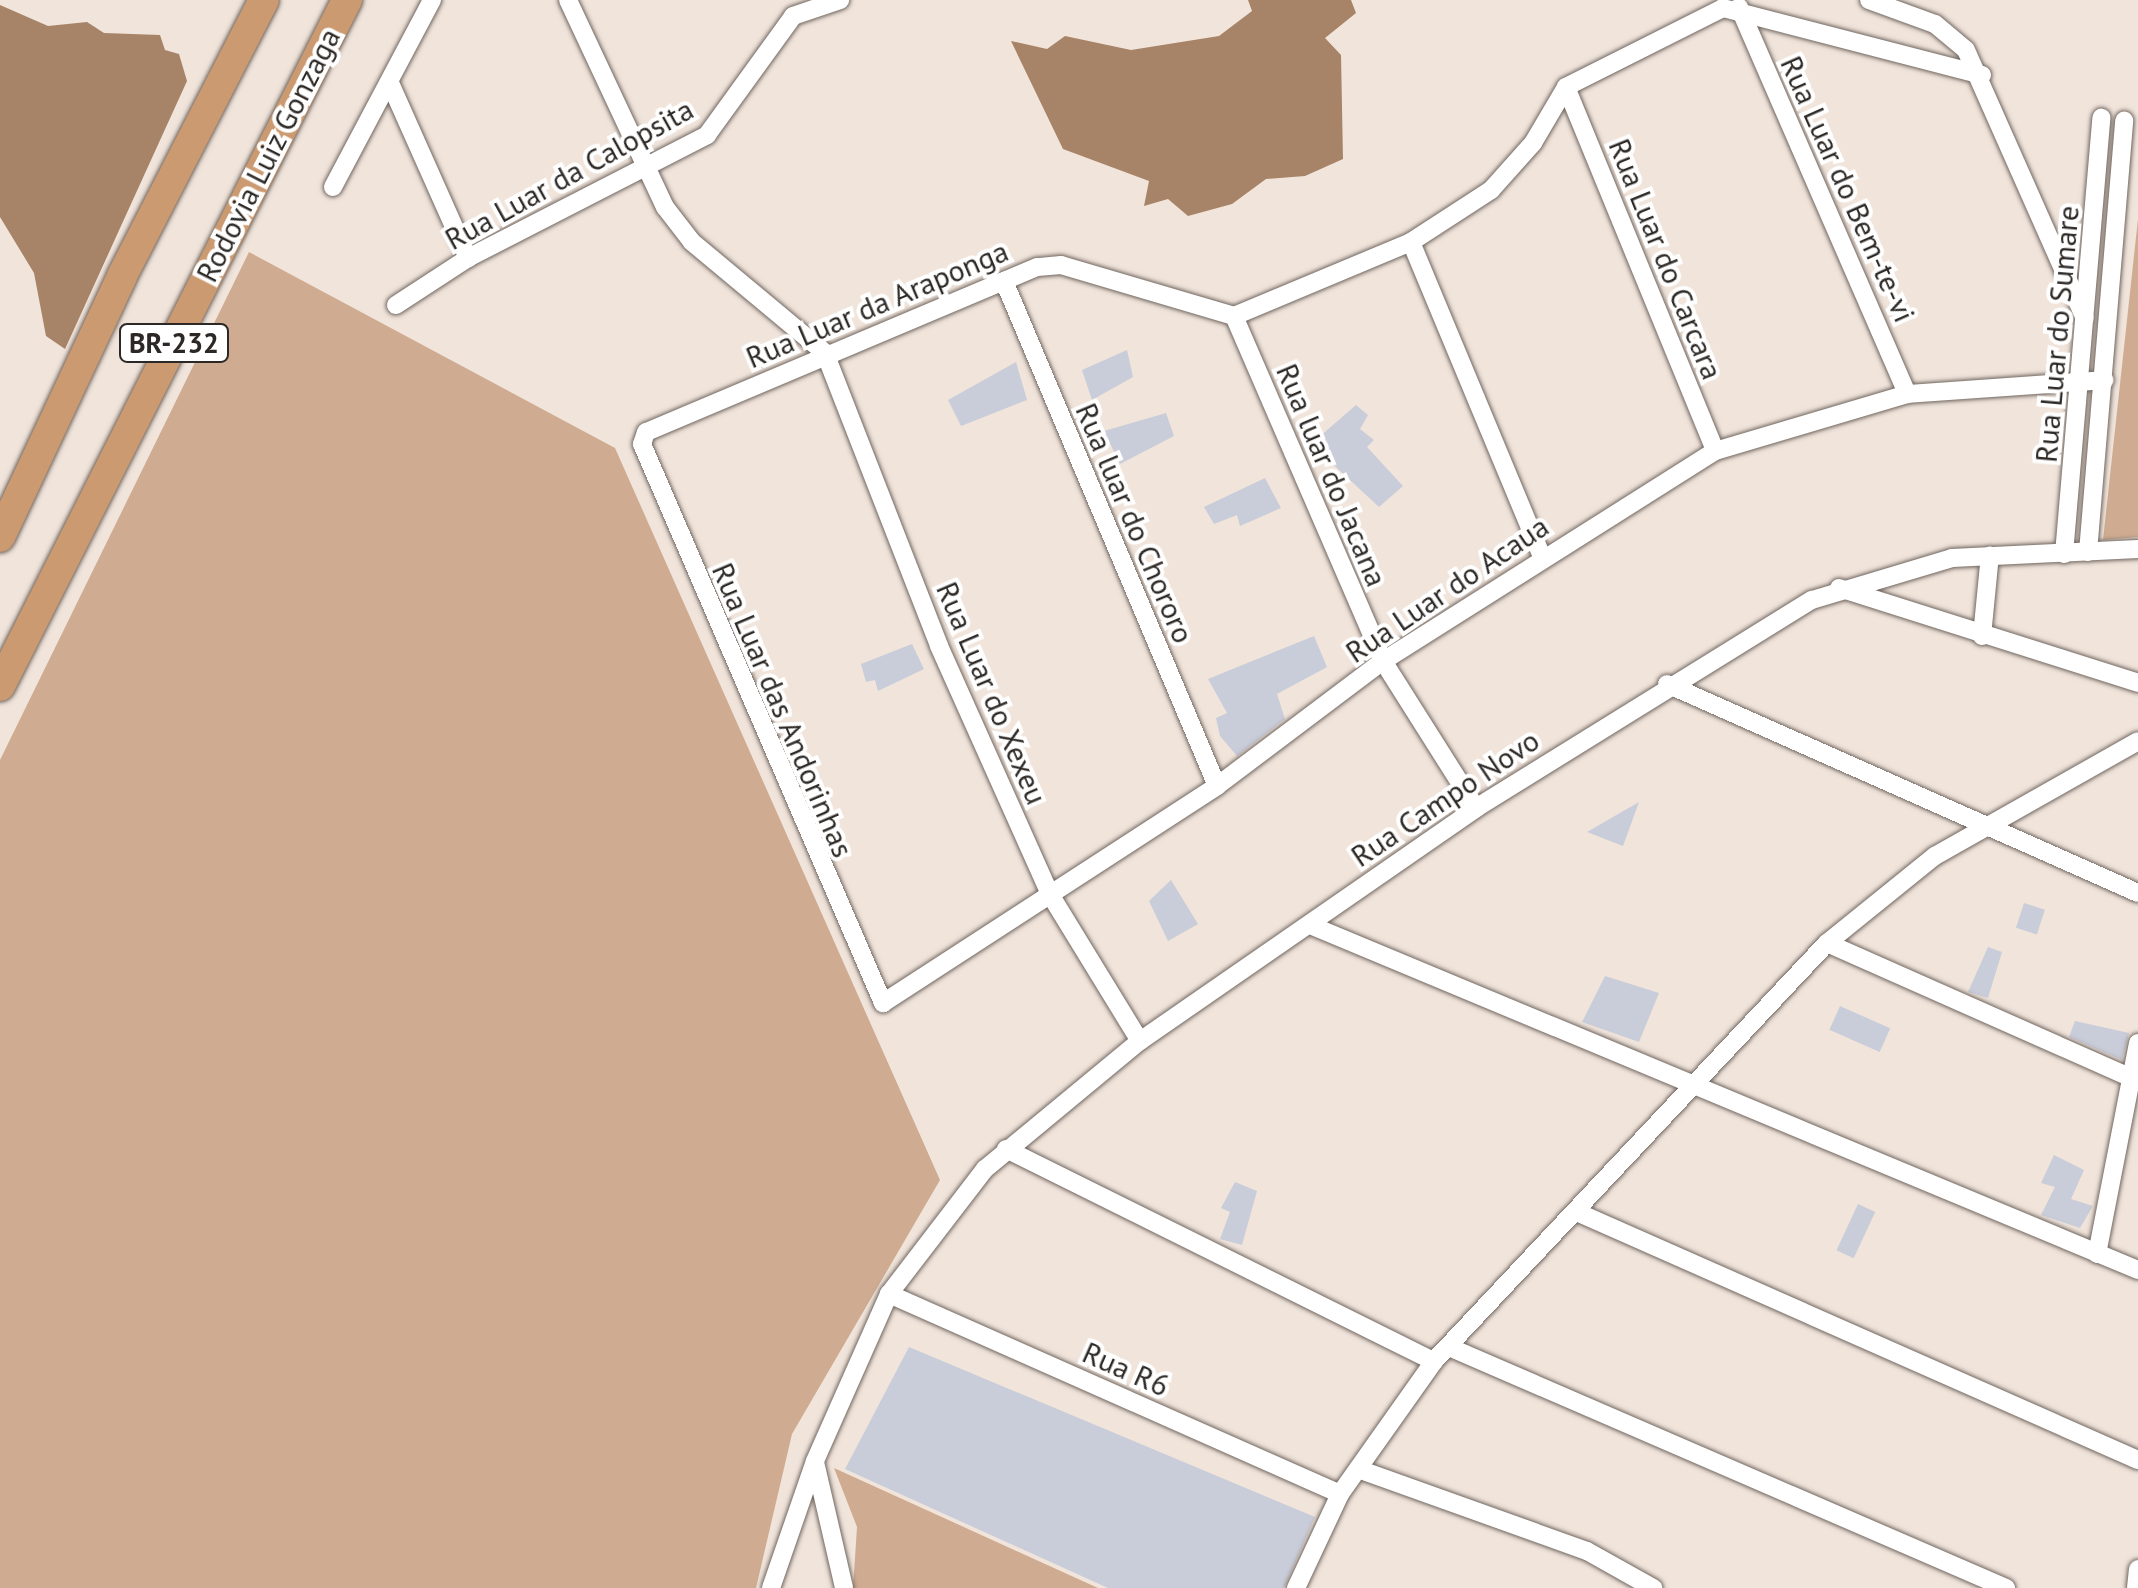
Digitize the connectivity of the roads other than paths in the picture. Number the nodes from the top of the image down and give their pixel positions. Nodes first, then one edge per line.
1 (264, 0) edge
2 (347, 0) edge
3 (432, 0) edge
4 (568, 0) edge
5 (840, 0) edge
6 (1869, 0) edge
7 (1739, 7) junction
8 (790, 8) edge
9 (1982, 75) junction
10 (390, 83) junction
11 (1566, 87) junction
12 (2102, 118) dead end
13 (2124, 120) dead end
14 (644, 169) junction
15 (333, 187) dead end
16 (1411, 242) junction
17 (468, 258) junction
18 (1004, 280) junction
19 (396, 305) dead end
20 (1234, 316) junction
21 (2088, 323) junction
22 (2110, 324) junction
23 (825, 353) junction
24 (2082, 376) junction
25 (2105, 380) junction
26 (1907, 394) junction
27 (642, 434) joint
28 (1715, 451) junction
29 (0, 538) edge
30 (2138, 549) edge
31 (2088, 552) junction
32 (2064, 554) junction
33 (1990, 555) junction
34 (1542, 557) junction
35 (1839, 588) junction
36 (1982, 636) junction
37 (1383, 662) junction
38 (2138, 682) edge
39 (1667, 684) junction
40 (0, 686) edge
41 (2138, 741) edge
42 (1217, 786) junction
43 (1476, 808) junction
44 (1987, 823) junction
45 (2138, 893) edge
46 (1051, 896) junction
47 (1310, 925) junction
48 (1827, 942) junction
49 (883, 1003) joint
50 (1140, 1041) junction
51 (2138, 1043) edge
52 (2135, 1080) edge
53 (1694, 1086) junction
54 (1006, 1149) junction
55 (1579, 1213) junction
56 (2097, 1254) junction
57 (2138, 1270) edge
58 (889, 1294) junction
59 (1449, 1347) junction
60 (1434, 1361) junction
61 (2138, 1460) edge
62 (815, 1462) junction
63 (1358, 1469) junction
64 (1340, 1494) junction
65 (2138, 1570) edge
66 (771, 1588) edge
67 (844, 1588) edge
68 (1296, 1588) edge
69 (1653, 1588) edge
70 (2006, 1588) edge
71 (2136, 1588) edge

1 - 29 highway, BR-232
2 - 40 highway, Rodovia Luiz Gonzaga / BR-232
3 - 10 street
4 - 14 street
5 - 8 street, Rua Luar da Calopsita
6 - 9 street
7 - 9 street
7 - 11 street
7 - 26 street, Rua Luar do Bem-te-vi
8 - 14 street, Rua Luar da Calopsita
9 - 21 street
10 - 15 street
10 - 17 street
11 - 16 street
11 - 28 street, Rua Luar do Carcara
12 - 21 street, Rua Luar do Sumare
13 - 22 street, Rua Luar do Sumare
14 - 17 street, Rua Luar da Calopsita
14 - 23 street
16 - 20 street
16 - 34 street
17 - 19 street, Rua Luar da Calopsita
18 - 20 street, Rua Luar da Araponga
18 - 23 street, Rua Luar da Araponga
18 - 42 street, Rua luar do Chororo
20 - 37 street, Rua luar do Jacana
21 - 22 street
21 - 24 street, Rua Luar do Sumare
22 - 25 street, Rua Luar do Sumare
23 - 27 street, Rua Luar da Araponga
23 - 46 street, Rua Luar do Xexeu
24 - 25 street, Rua Luar do Acaua
24 - 26 street, Rua Luar do Acaua
24 - 32 street, Rua Luar do Sumare
25 - 31 street, Rua Luar do Sumare
26 - 28 street, Rua Luar do Acaua
27 - 49 street, Rua Luar das Andorinhas
28 - 34 street, Rua Luar do Acaua
30 - 31 street, Rua Campo Novo
31 - 32 street, Rua Campo Novo
32 - 33 street, Rua Campo Novo
33 - 35 street, Rua Campo Novo
33 - 36 street
34 - 37 street, Rua Luar do Acaua
35 - 36 street
35 - 39 street, Rua Campo Novo
36 - 38 street
37 - 42 street, Rua Luar do Acaua
37 - 43 street, Rua luar do Jacana
39 - 43 street, Rua Campo Novo
39 - 44 street
41 - 44 street
42 - 46 street, Rua Luar do Acaua
43 - 47 street, Rua Campo Novo
44 - 45 street
44 - 48 street
46 - 49 street, Rua Luar do Acaua
46 - 50 street, Rua Luar do Xexeu
47 - 50 street, Rua Campo Novo
47 - 53 street
48 - 52 street
48 - 53 street
50 - 54 street, Rua Campo Novo
51 - 52 street
52 - 56 street
53 - 55 street
53 - 56 street
54 - 58 street, Rua Campo Novo
54 - 60 street
55 - 59 street
55 - 61 street
56 - 57 street
58 - 62 street, Rua Campo Novo
58 - 64 street, Rua R6
59 - 60 street
59 - 70 street
60 - 63 street
62 - 66 street, Rua Campo Novo
62 - 67 street
63 - 64 street
63 - 69 street
64 - 68 street
65 - 71 street

